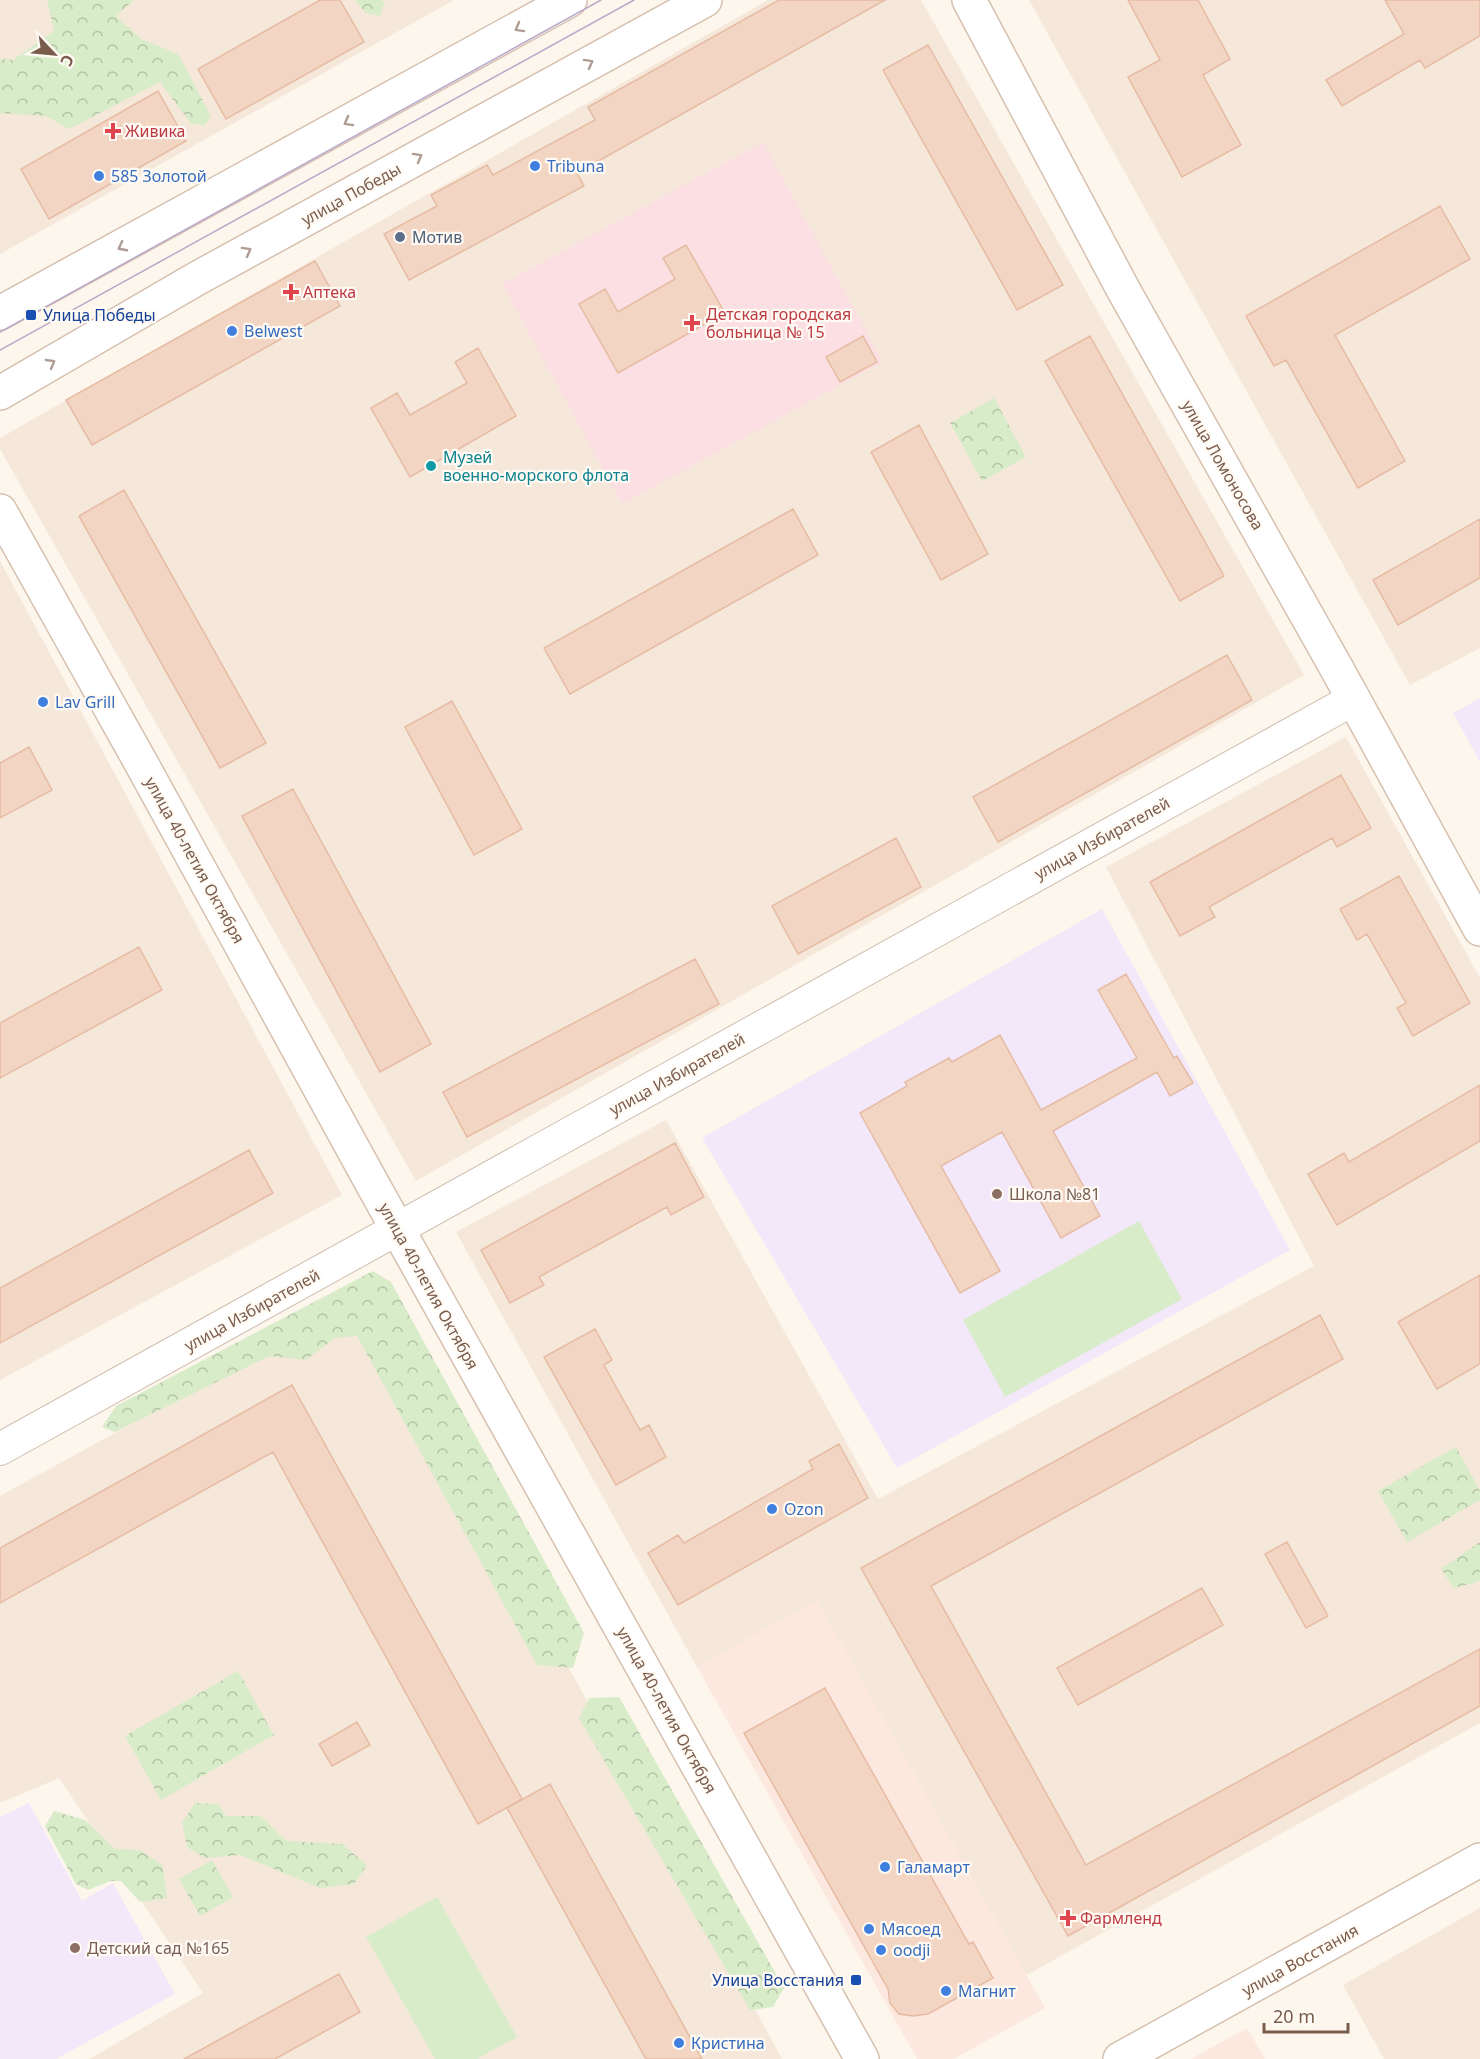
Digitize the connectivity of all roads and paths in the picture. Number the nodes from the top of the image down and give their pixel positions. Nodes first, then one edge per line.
1 (570, 0) edge
2 (705, 0) edge
3 (969, 0) edge
4 (0, 313) edge
5 (0, 393) edge
6 (0, 511) edge
7 (1354, 699) junction
8 (1480, 929) edge
9 (398, 1229) junction
10 (0, 1449) edge
11 (1480, 1860) edge
12 (862, 2059) edge
13 (1120, 2059) edge

1 -> 4 main road
5 -> 2 main road, улица Победы
3 - 7 main road, улица Ломоносова
6 - 9 main road, улица 40-летия Октября
7 - 8 main road, улица Ломоносова
7 - 9 street, улица Избирателей
9 - 10 street, улица Избирателей
9 - 12 main road, улица 40-летия Октября
11 - 13 main road, улица Восстания

